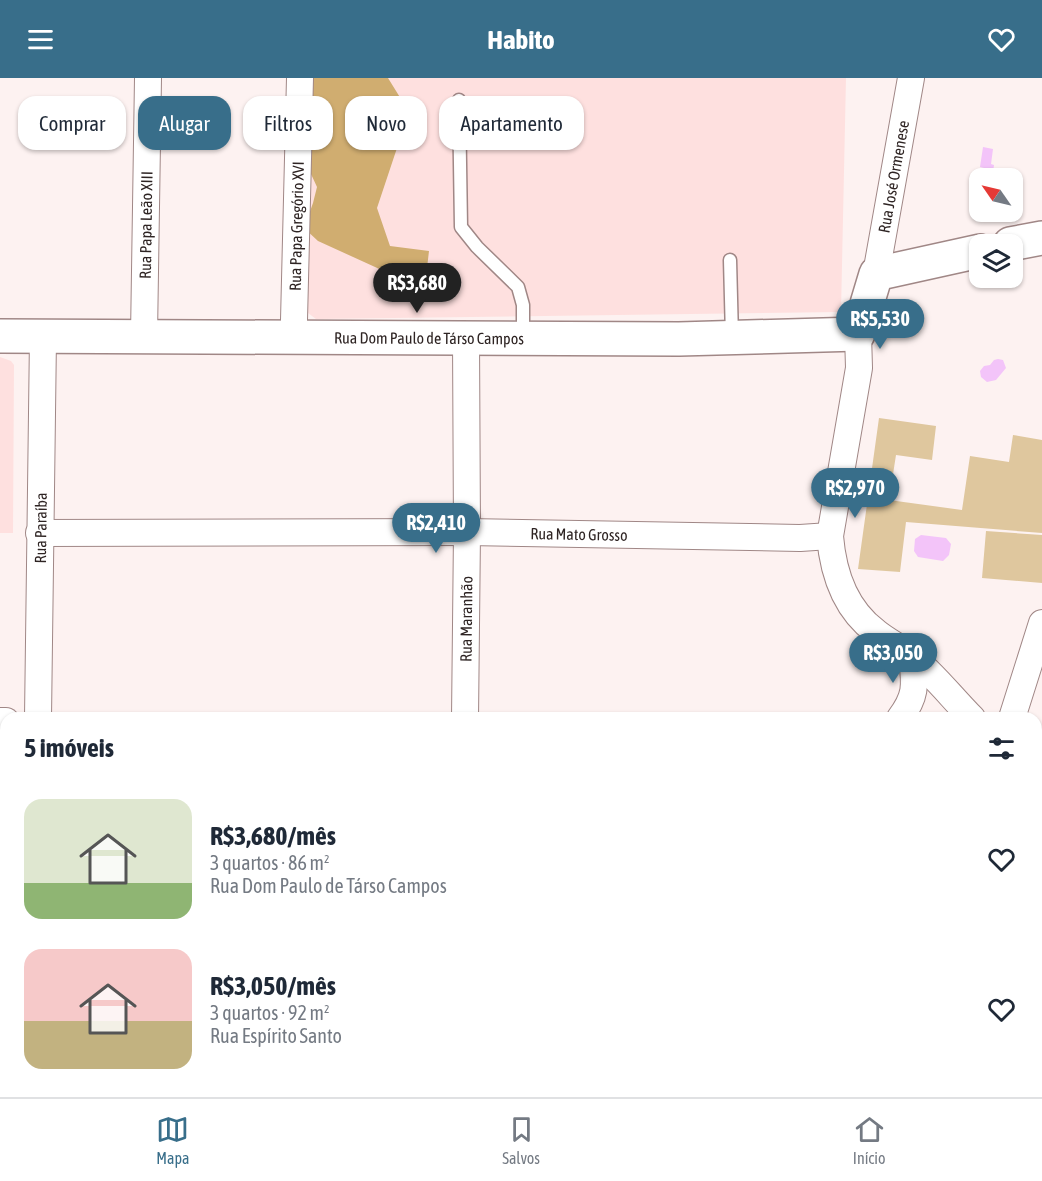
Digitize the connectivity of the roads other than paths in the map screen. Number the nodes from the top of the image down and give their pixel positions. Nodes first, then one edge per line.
1 (148, 78) edge
2 (300, 78) edge
3 (910, 78) edge
4 (460, 150) edge
5 (1042, 238) edge
6 (1023, 242) edge
7 (969, 253) edge
8 (730, 261) dead end
9 (876, 274) junction
10 (858, 334) junction
11 (0, 336) edge
12 (144, 336) junction
13 (43, 337) junction
14 (295, 338) junction
15 (466, 339) junction
16 (523, 339) junction
17 (732, 339) junction
18 (467, 532) junction
19 (39, 533) junction
20 (830, 536) junction
21 (1042, 623) edge
22 (912, 657) junction
23 (38, 712) edge
24 (465, 712) edge
25 (904, 712) edge
26 (966, 712) edge
27 (1014, 712) edge

1 - 12 street, Rua Papa Leão XIII
2 - 14 street, Rua Papa Gregório XVI
3 - 9 street, Rua José Ormenese
4 - 16 lane
5 - 6 street
7 - 9 street
8 - 17 lane
9 - 10 street
10 - 17 street, Rua Dom Paulo de Társo Campos
10 - 20 street
11 - 13 street, Rua Dom Paulo de Társo Campos
12 - 13 street, Rua Dom Paulo de Társo Campos
12 - 14 street, Rua Dom Paulo de Társo Campos
13 - 19 street, Rua Paraíba
14 - 15 street, Rua Dom Paulo de Társo Campos
15 - 16 street, Rua Dom Paulo de Társo Campos
15 - 18 street, Rua Maranhão
16 - 17 street, Rua Dom Paulo de Társo Campos
18 - 19 street, Rua Mato Grosso
18 - 20 street, Rua Mato Grosso
18 - 24 street, Rua Maranhão
19 - 23 street, Rua Paraíba
20 - 22 street
21 - 27 street
22 - 25 street
22 - 26 street

